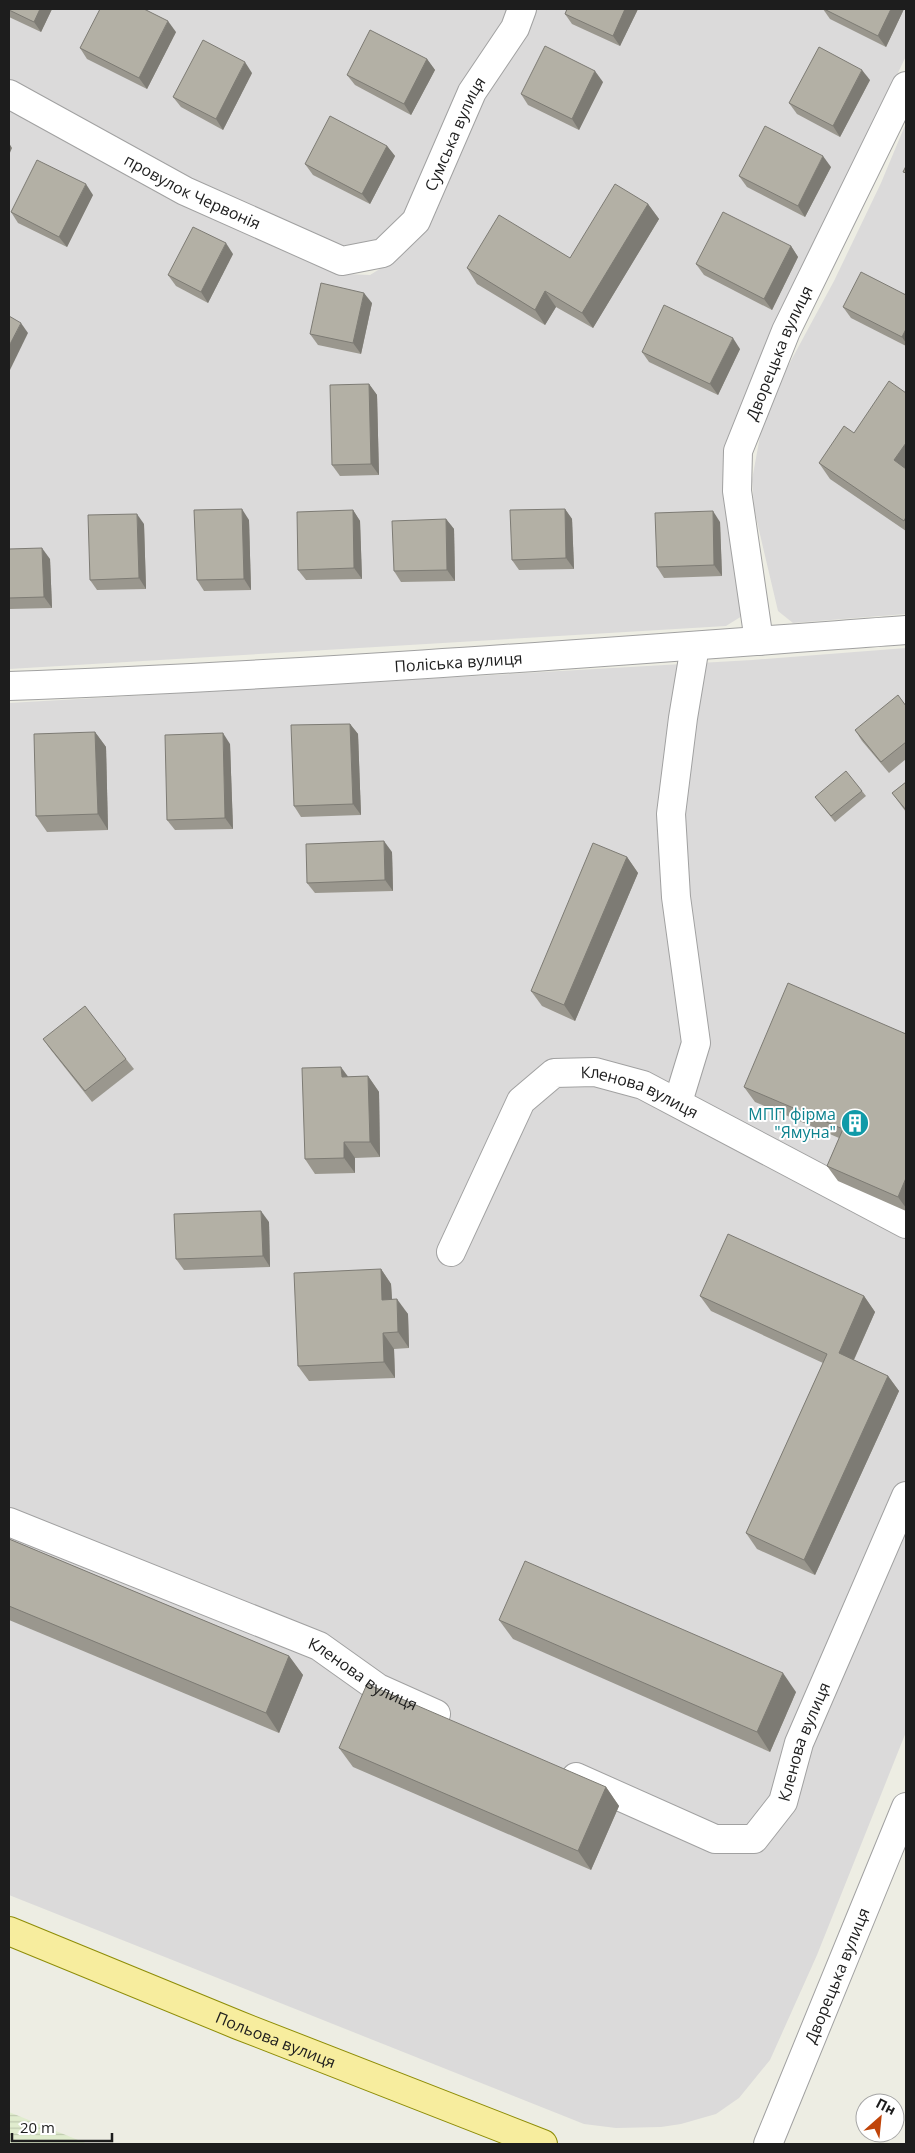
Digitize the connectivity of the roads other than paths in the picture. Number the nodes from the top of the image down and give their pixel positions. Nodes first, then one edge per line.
1 (522, 9) edge
2 (906, 86) edge
3 (9, 94) edge
4 (383, 253) joint
5 (906, 630) edge
6 (760, 641) junction
7 (695, 646) junction
8 (9, 686) edge
9 (678, 1102) junction
10 (906, 1224) edge
11 (451, 1252) dead end
12 (906, 1496) edge
13 (9, 1522) edge
14 (460, 1725) edge
15 (551, 1766) edge
16 (906, 1807) edge
17 (9, 1931) edge
18 (543, 2144) edge
19 (768, 2144) edge

1 - 4 street, Сумська вулиця
2 - 6 street, Дворецька вулиця
3 - 4 street, провулок Червонія
5 - 6 street, Поліська вулиця
6 - 7 street, Поліська вулиця
7 - 8 street, Поліська вулиця
7 - 9 street
9 - 10 street, Кленова вулиця
9 - 11 street, Кленова вулиця
12 - 15 street, Кленова вулиця
13 - 14 street, Кленова вулиця
16 - 19 street, Дворецька вулиця
17 - 18 main road, Польова вулиця

